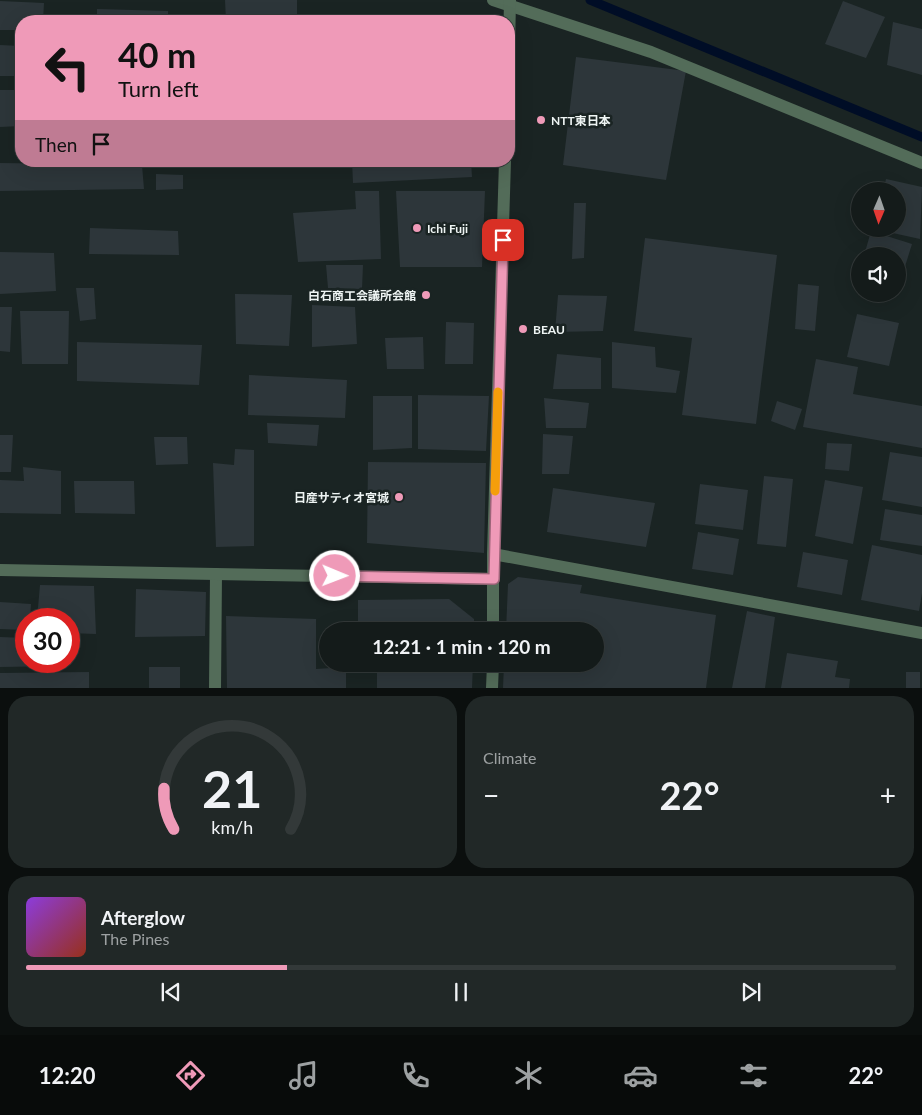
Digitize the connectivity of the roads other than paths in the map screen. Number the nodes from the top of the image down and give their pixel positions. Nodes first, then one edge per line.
1 (493, 0) edge
2 (510, 2) edge
3 (510, 15) edge
4 (922, 163) edge
5 (505, 167) edge
6 (493, 554) junction
7 (0, 570) edge
8 (216, 574) junction
9 (494, 579) junction
10 (493, 622) edge
11 (922, 633) edge
12 (493, 672) edge
13 (215, 688) edge
14 (492, 688) edge

1 - 2 street
2 - 3 street
2 - 4 street
5 - 6 street
6 - 9 street
6 - 11 street
7 - 8 street
8 - 9 street
8 - 13 street
9 - 10 street
12 - 14 street

